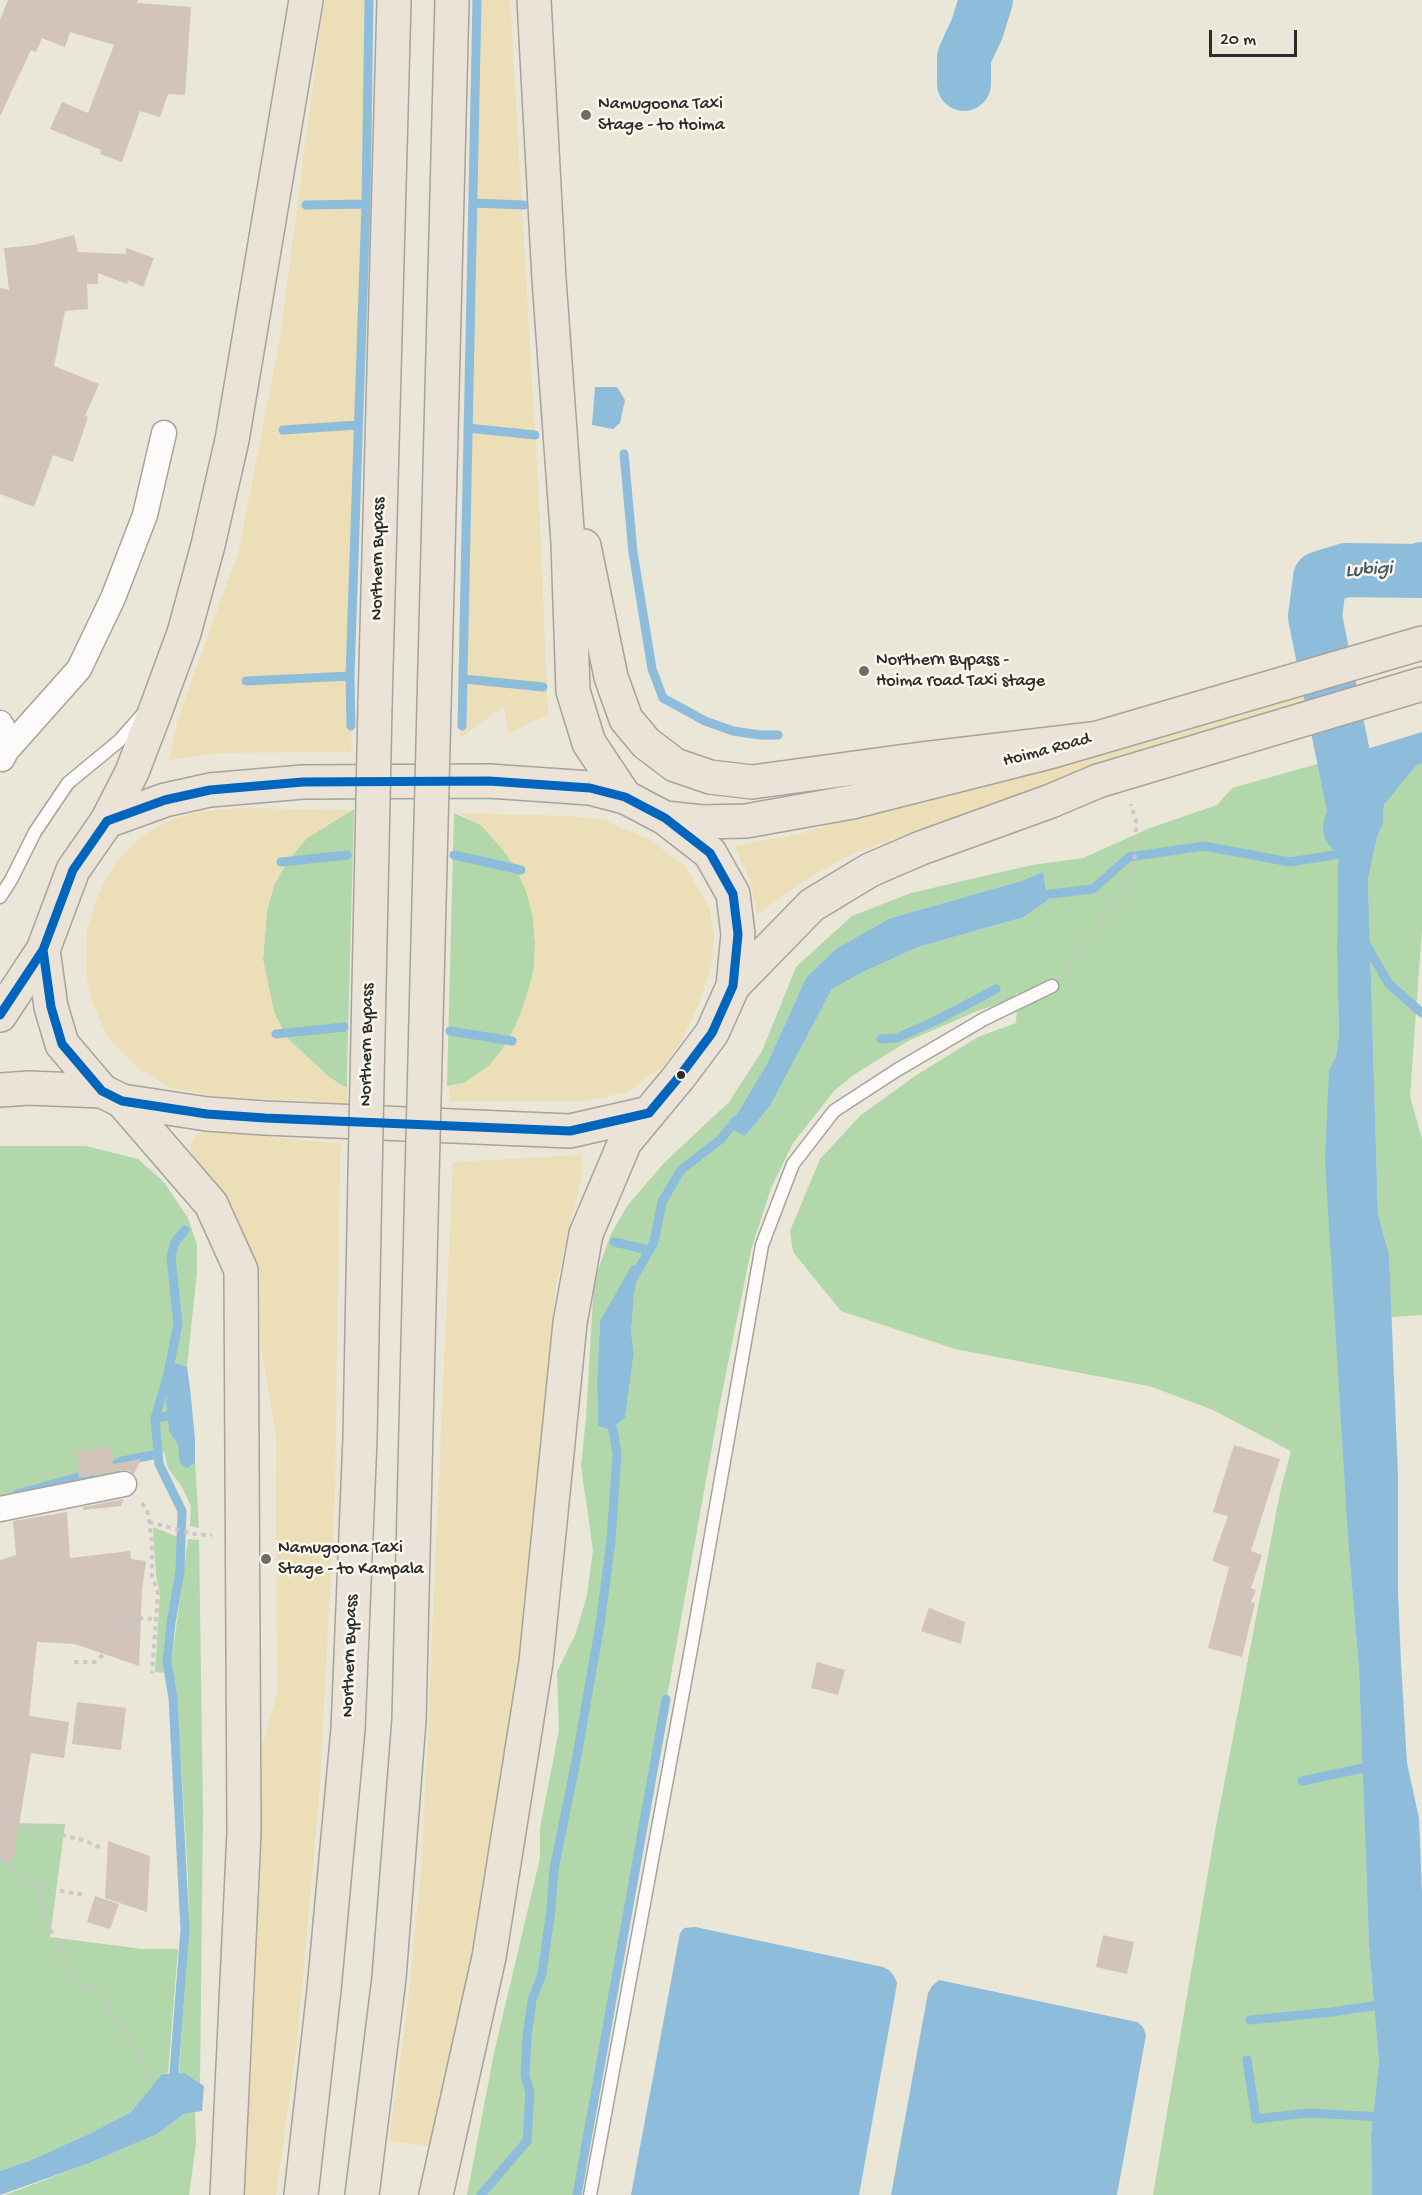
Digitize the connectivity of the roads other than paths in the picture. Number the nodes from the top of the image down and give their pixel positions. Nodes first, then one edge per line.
1 (306, 0) edge
2 (394, 0) edge
3 (452, 0) edge
4 (534, 0) edge
5 (560, 421) junction
6 (164, 433) dead end
7 (1422, 643) edge
8 (1422, 684) edge
9 (163, 692) junction
10 (0, 723) edge
11 (1092, 739) junction
12 (4, 757) edge
13 (625, 797) junction
14 (665, 818) junction
15 (107, 821) junction
16 (0, 897) edge
17 (43, 950) junction
18 (733, 986) junction
19 (1052, 986) road end
20 (0, 1015) edge
21 (0, 1090) edge
22 (112, 1096) junction
23 (649, 1113) junction
24 (124, 1485) road end
25 (0, 1509) edge
26 (227, 2195) edge
27 (301, 2195) edge
28 (362, 2195) edge
29 (436, 2195) edge
30 (590, 2195) edge

1 - 9 main road
2 - 27 main road, Northern Bypass, bridge
3 - 28 main road, bridge
4 - 5 main road
5 - 11 main road
5 - 13 main road
6 - 12 street
7 - 11 main road, Hoima Road
8 - 18 main road
9 - 15 main road
9 - 16 lane
10 - 12 street
11 - 14 main road, Hoima Road
13 - 14 main road
13 - 15 main road
14 - 18 main road
15 - 17 main road
17 - 20 main road
17 - 22 main road
18 - 23 main road
19 - 30 lane
21 - 22 main road
22 - 23 main road
22 - 26 main road
23 - 29 main road
24 - 25 street

